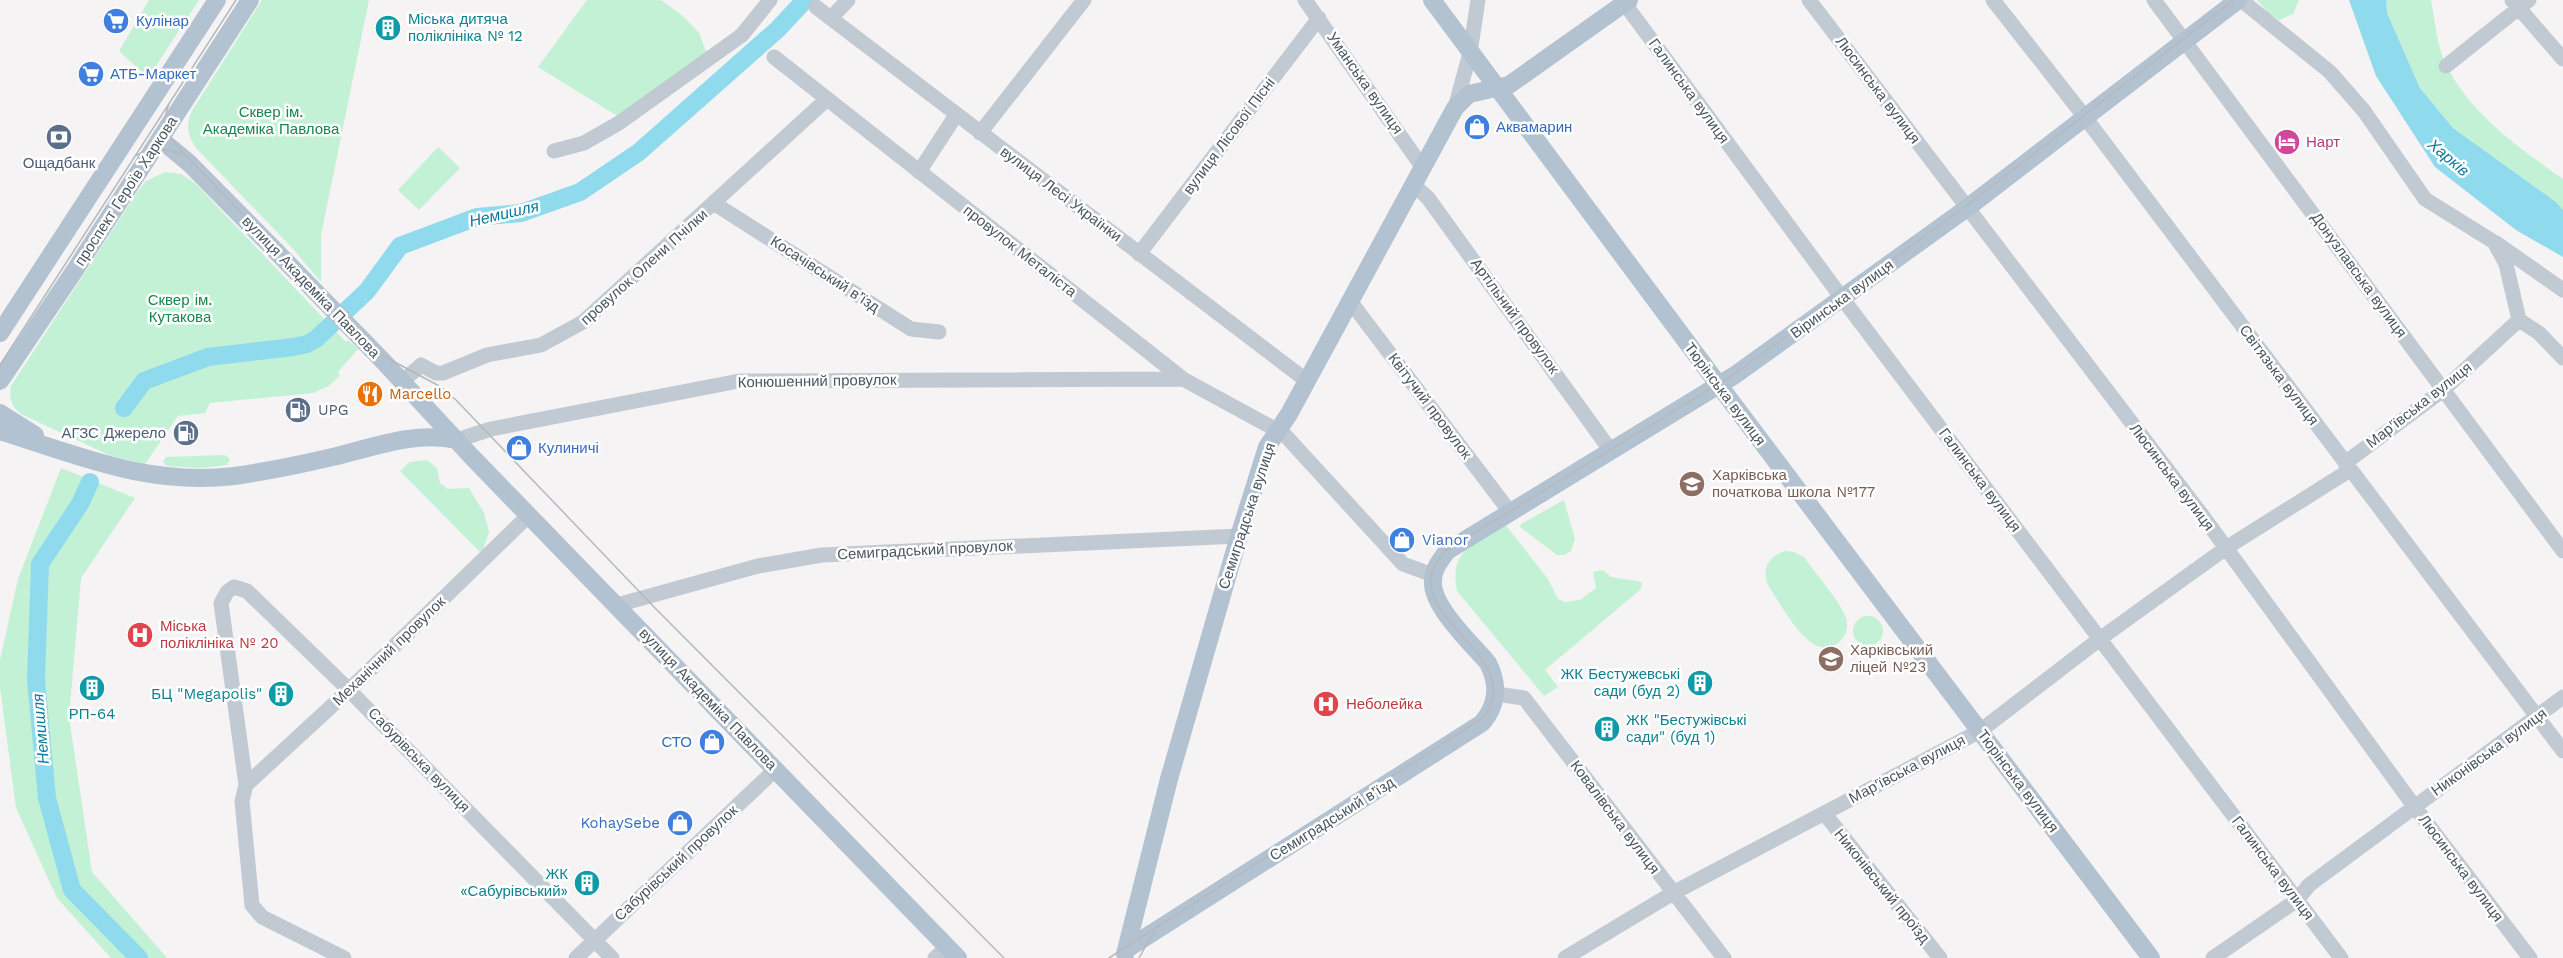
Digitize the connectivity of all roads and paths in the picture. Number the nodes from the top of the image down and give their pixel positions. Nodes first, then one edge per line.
1 (217, 0) edge
2 (250, 0) edge
3 (770, 0) edge
4 (848, 0) edge
5 (1084, 0) edge
6 (1305, 0) edge
7 (1432, 0) edge
8 (1478, 0) edge
9 (1809, 0) edge
10 (1993, 0) edge
11 (2154, 0) edge
12 (2240, 0) edge
13 (1625, 1) edge
14 (2520, 3) edge
15 (816, 7) dead end
16 (831, 18) junction
17 (1318, 18) junction
18 (2186, 41) junction
19 (1470, 53) junction
20 (774, 57) dead end
21 (2563, 59) edge
22 (2446, 66) dead end
23 (165, 78) junction
24 (1496, 87) junction
25 (826, 100) junction
26 (1455, 108) junction
27 (956, 115) junction
28 (2085, 118) junction
29 (980, 133) junction
30 (160, 139) junction
31 (554, 151) dead end
32 (1423, 168) junction
33 (919, 172) junction
34 (1414, 185) junction
35 (715, 204) junction
36 (1967, 208) junction
37 (2494, 242) junction
38 (1139, 254) junction
39 (2563, 290) edge
40 (1842, 298) junction
41 (1350, 301) junction
42 (2519, 320) junction
43 (939, 332) dead end
44 (0, 333) edge
45 (2563, 358) edge
46 (1183, 379) junction
47 (0, 381) edge
48 (1307, 381) junction
49 (402, 382) junction
50 (1719, 385) junction
51 (2444, 390) junction
52 (0, 418) edge
53 (1277, 429) junction
54 (457, 441) junction
55 (1611, 451) junction
56 (2347, 467) junction
57 (1510, 512) junction
58 (529, 515) junction
59 (1239, 536) junction
60 (2226, 548) junction
61 (2563, 551) edge
62 (1433, 575) junction
63 (617, 605) junction
64 (2101, 638) junction
65 (350, 690) junction
66 (1496, 694) junction
67 (2563, 698) edge
68 (2538, 717) junction
69 (1980, 731) junction
70 (2563, 751) edge
71 (776, 769) junction
72 (246, 785) junction
73 (2414, 806) junction
74 (1824, 813) junction
75 (1673, 893) junction
76 (2297, 900) junction
77 (594, 940) junction
78 (946, 954) edge
79 (1125, 954) edge
80 (344, 958) edge
81 (576, 958) edge
82 (612, 958) edge
83 (1565, 958) edge
84 (1724, 958) edge
85 (1940, 958) edge
86 (2151, 958) edge
87 (2213, 958) edge
88 (2341, 958) edge
89 (2530, 958) edge

1 - 23 main road, проспект Героїв Харкова
2 - 30 main road, проспект Героїв Харкова
3 - 31 street
4 - 16 street
5 - 29 street
6 - 17 street, Уманська вулиця
7 - 19 main road, Тюрінська вулиця
8 - 19 street, Семиградська вулиця
9 - 36 street, Люсинська вулиця
10 - 28 street, Світязька вулиця
11 - 18 street, Донузлавська вулиця
12 - 18 main road, Віринська вулиця
12 - 37 street
13 - 24 main road, Семиградська вулиця
13 - 40 street, Галинська вулиця
14 - 21 street
14 - 22 street
15 - 16 street, вулиця Лесі Українки
16 - 27 street, вулиця Лесі Українки
17 - 32 street, Уманська вулиця
17 - 38 street, вулиця Лісової Пісні
18 - 28 main road, Віринська вулиця
18 - 51 street, Донузлавська вулиця
19 - 24 main road, Тюрінська вулиця
19 - 26 street, Семиградська вулиця
20 - 25 street, провулок Металіста
23 - 30 main road
23 - 44 main road, проспект Героїв Харкова
24 - 26 main road, Семиградська вулиця
24 - 50 main road, Тюрінська вулиця
25 - 33 street, провулок Металіста
25 - 35 street, провулок Олени Пчілки
26 - 32 main road, Семиградська вулиця
27 - 29 street, вулиця Лесі Українки
27 - 33 street
28 - 36 main road, Віринська вулиця
28 - 56 street, Світязька вулиця
29 - 38 street, вулиця Лесі Українки
30 - 47 main road, проспект Героїв Харкова
30 - 49 main road, вулиця Академіка Павлова
32 - 34 main road, Семиградська вулиця
33 - 46 street, провулок Металіста
34 - 41 main road, Семиградська вулиця
34 - 55 street, Артільний провулок
35 - 43 street, Косачівський в’їзд
35 - 49 street, провулок Олени Пчілки
36 - 40 main road, Віринська вулиця
36 - 60 street, Люсинська вулиця
37 - 39 street
37 - 42 street
38 - 48 street, вулиця Лесі Українки
40 - 50 main road, Віринська вулиця
40 - 64 street, Галинська вулиця
41 - 48 main road, Семиградська вулиця
41 - 57 street, Квітучий провулок
42 - 45 street
42 - 51 street, Мар'ївська вулиця
46 - 53 street, провулок Металіста
46 - 54 street, Конюшенний провулок
48 - 53 main road, Семиградська вулиця
49 - 54 main road, вулиця Академіка Павлова
50 - 55 main road, Віринська вулиця
50 - 69 main road, Тюрінська вулиця
51 - 56 street, Мар'ївська вулиця
51 - 61 street, Донузлавська вулиця
52 - 54 main road
53 - 59 main road, Семиградська вулиця
53 - 62 street
54 - 58 main road, вулиця Академіка Павлова
55 - 57 main road, Віринська вулиця
56 - 60 street, Мар'ївська вулиця
56 - 68 street, Світязька вулиця
57 - 62 main road, Віринська вулиця
58 - 63 main road, вулиця Академіка Павлова
58 - 65 street, Механічний провулок
59 - 63 street, Семиградський провулок
59 - 79 main road, Семиградська вулиця
60 - 64 street, Мар'ївська вулиця
60 - 73 street, Люсинська вулиця
62 - 66 main road
63 - 71 main road, вулиця Академіка Павлова
64 - 69 street, Мар'ївська вулиця
64 - 76 street, Галинська вулиця
65 - 72 street, Механічний провулок
65 - 72 street, Сабурівська вулиця
65 - 77 street, Сабурівська вулиця
66 - 75 street, Ковалівська вулиця
66 - 79 main road, Семиградський в’їзд
67 - 68 street, Никонівська вулиця
68 - 70 street, Світязька вулиця
68 - 73 street, Никонівська вулиця
69 - 74 street, Мар'ївська вулиця
69 - 86 main road, Тюрінська вулиця
71 - 77 street, Сабурівський провулок
71 - 78 main road, вулиця Академіка Павлова
72 - 80 street
73 - 76 street, Никонівська вулиця
73 - 89 street, Люсинська вулиця
74 - 75 street, Мар'ївська вулиця
74 - 85 street, Никонівський проїзд
75 - 83 street, Мар'ївська вулиця
75 - 84 street, Ковалівська вулиця
76 - 87 street, Никонівська вулиця
76 - 88 street, Галинська вулиця
77 - 81 street, Сабурівський провулок
77 - 82 street, Сабурівська вулиця

